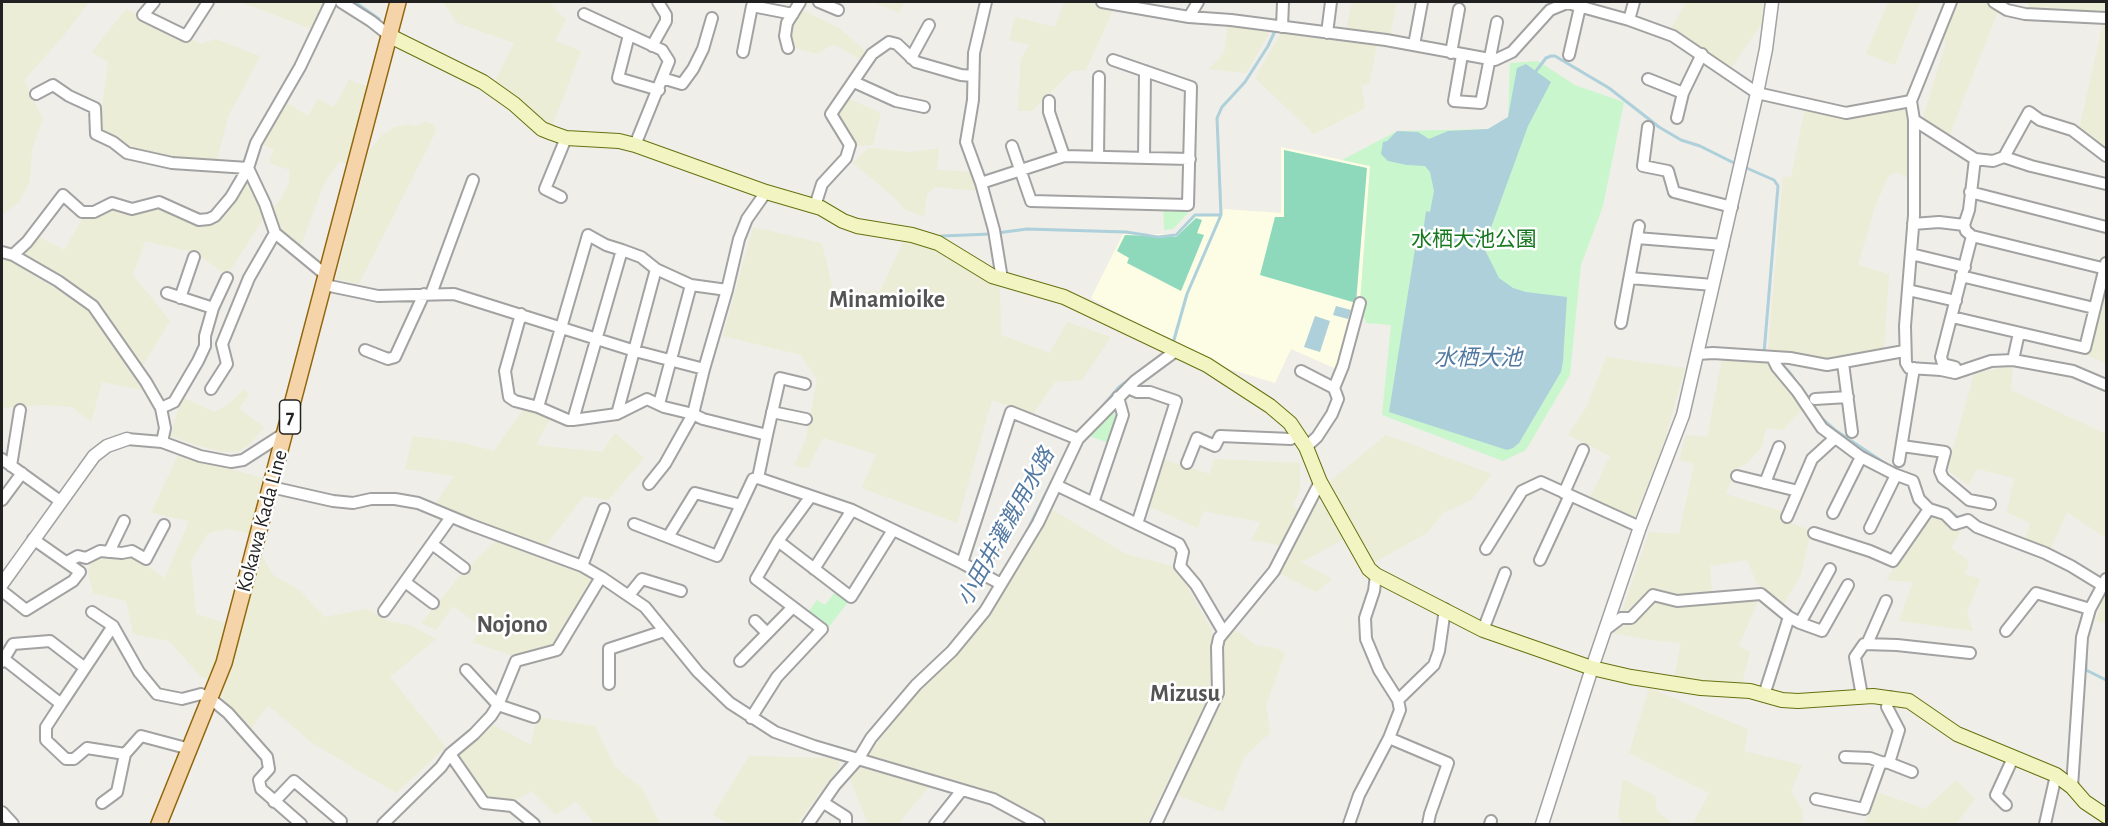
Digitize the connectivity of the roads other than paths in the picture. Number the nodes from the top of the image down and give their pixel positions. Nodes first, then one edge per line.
1 (154, 2) edge
2 (208, 2) edge
3 (331, 2) edge
4 (342, 2) edge
5 (398, 2) edge
6 (658, 2) edge
7 (800, 2) edge
8 (819, 2) edge
9 (986, 2) edge
10 (1102, 2) edge
11 (1198, 2) edge
12 (1283, 2) edge
13 (1331, 2) edge
14 (1422, 2) edge
15 (1565, 2) edge
16 (1634, 2) edge
17 (1772, 2) edge
18 (1951, 2) edge
19 (1994, 2) edge
20 (1143, 5) edge
21 (1580, 7) junction
22 (1459, 9) dead end
23 (838, 10) dead end
24 (584, 14) dead end
25 (793, 14) junction
26 (1189, 17) junction
27 (712, 18) dead end
28 (2106, 18) edge
29 (1629, 20) junction
30 (1497, 22) dead end
31 (929, 25) dead end
32 (1277, 26) junction
33 (1327, 33) junction
34 (629, 35) junction
35 (390, 36) junction
36 (1414, 45) junction
37 (652, 46) junction
38 (788, 48) dead end
39 (743, 52) dead end
40 (1457, 54) junction
41 (1702, 54) junction
42 (1569, 55) dead end
43 (910, 58) junction
44 (1489, 59) junction
45 (1113, 60) dead end
46 (1145, 71) junction
47 (973, 76) junction
48 (1099, 77) dead end
49 (662, 78) junction
50 (1648, 79) dead end
51 (854, 81) junction
52 (659, 90) junction
53 (1683, 93) junction
54 (1758, 93) junction
55 (36, 94) dead end
56 (1049, 101) dead end
57 (1911, 101) junction
58 (924, 107) dead end
59 (1677, 118) dead end
60 (1914, 120) junction
61 (1648, 127) dead end
62 (566, 138) junction
63 (635, 145) junction
64 (1012, 146) dead end
65 (1064, 156) junction
66 (2106, 156) edge
67 (1098, 157) junction
68 (2004, 157) junction
69 (1144, 158) junction
70 (1190, 159) junction
71 (1975, 159) junction
72 (248, 168) junction
73 (1019, 169) junction
74 (473, 180) dead end
75 (981, 183) junction
76 (2106, 184) edge
77 (766, 192) junction
78 (1970, 192) junction
79 (561, 197) dead end
80 (815, 206) junction
81 (1732, 207) junction
82 (1913, 224) junction
83 (1964, 225) junction
84 (1639, 226) dead end
85 (2106, 227) edge
86 (275, 234) junction
87 (1972, 236) junction
88 (1637, 238) junction
89 (1723, 245) junction
90 (622, 250) junction
91 (7, 254) edge
92 (1911, 255) junction
93 (194, 257) dead end
94 (2106, 267) edge
95 (656, 269) junction
96 (1963, 272) junction
97 (227, 278) dead end
98 (1630, 278) junction
99 (1002, 279) junction
100 (326, 280) junction
101 (690, 285) junction
102 (1713, 285) junction
103 (728, 290) junction
104 (1908, 290) junction
105 (166, 293) dead end
106 (427, 294) junction
107 (180, 298) junction
108 (1956, 301) junction
109 (1360, 303) dead end
110 (213, 308) junction
111 (2094, 308) junction
112 (521, 314) junction
113 (1952, 317) junction
114 (1622, 323) dead end
115 (561, 327) junction
116 (2019, 333) junction
117 (597, 338) junction
118 (364, 350) dead end
119 (1177, 350) junction
120 (635, 351) junction
121 (1904, 351) junction
122 (1698, 354) junction
123 (1772, 357) junction
124 (670, 360) junction
125 (2013, 360) junction
126 (1843, 363) junction
127 (1914, 368) junction
128 (704, 369) junction
129 (1967, 370) junction
130 (1301, 371) dead end
131 (805, 384) dead end
132 (2106, 385) edge
133 (1128, 388) junction
134 (1334, 388) junction
135 (211, 389) dead end
136 (1848, 397) junction
137 (1118, 398) junction
138 (1815, 399) dead end
139 (659, 404) junction
140 (537, 406) junction
141 (161, 408) junction
142 (20, 410) dead end
143 (772, 412) junction
144 (617, 414) junction
145 (693, 414) junction
146 (806, 419) dead end
147 (573, 420) junction
148 (1852, 432) dead end
149 (285, 433) junction
150 (767, 435) junction
151 (1298, 435) junction
152 (1075, 437) junction
153 (1835, 438) junction
154 (127, 439) joint
155 (162, 442) junction
156 (1902, 446) junction
157 (1306, 447) junction
158 (1779, 447) dead end
159 (1583, 450) dead end
160 (1861, 457) junction
161 (2, 459) edge
162 (1899, 461) dead end
163 (1187, 463) dead end
164 (11, 466) junction
165 (22, 473) junction
166 (1896, 475) junction
167 (1737, 476) dead end
168 (758, 477) junction
169 (1320, 482) junction
170 (1765, 483) junction
171 (649, 484) dead end
172 (1056, 485) junction
173 (271, 487) junction
174 (1798, 491) junction
175 (1567, 494) junction
176 (811, 495) junction
177 (2, 500) edge
178 (1969, 500) junction
179 (60, 501) junction
180 (1093, 503) junction
181 (1990, 504) dead end
182 (741, 505) junction
183 (604, 509) dead end
184 (1929, 509) junction
185 (852, 510) junction
186 (1833, 513) dead end
187 (1787, 516) dead end
188 (451, 517) junction
189 (1968, 520) junction
190 (124, 521) dead end
191 (634, 524) dead end
192 (1137, 524) junction
193 (164, 525) dead end
194 (1641, 527) junction
195 (1870, 528) dead end
196 (894, 530) junction
197 (1814, 533) dead end
198 (999, 535) dead end
199 (668, 537) junction
200 (33, 539) junction
201 (778, 541) junction
202 (432, 544) junction
203 (1486, 549) dead end
204 (109, 552) junction
205 (1540, 560) dead end
206 (67, 562) junction
207 (962, 563) junction
208 (582, 567) junction
209 (464, 568) dead end
210 (814, 569) junction
211 (1830, 569) dead end
212 (980, 572) junction
213 (1505, 573) dead end
214 (1376, 574) junction
215 (601, 577) junction
216 (405, 582) junction
217 (2104, 582) edge
218 (999, 583) junction
219 (2, 584) edge
220 (1848, 585) dead end
221 (2, 591) edge
222 (681, 591) dead end
223 (629, 595) junction
224 (1886, 601) dead end
225 (433, 603) dead end
226 (793, 607) junction
227 (1445, 609) junction
228 (2090, 609) junction
229 (384, 611) dead end
230 (92, 612) dead end
231 (1790, 617) junction
232 (755, 621) dead end
233 (1800, 623) junction
234 (112, 626) junction
235 (1483, 630) junction
236 (1605, 630) junction
237 (664, 631) junction
238 (1223, 631) junction
239 (2006, 631) dead end
240 (767, 633) junction
241 (1867, 644) junction
242 (1970, 653) dead end
243 (3, 661) edge
244 (740, 661) dead end
245 (85, 668) junction
246 (1592, 668) junction
247 (466, 670) dead end
248 (609, 684) dead end
249 (1764, 695) junction
250 (1862, 696) junction
251 (1890, 697) junction
252 (211, 699) junction
253 (1398, 700) junction
254 (61, 704) junction
255 (498, 705) junction
256 (534, 717) dead end
257 (751, 718) junction
258 (1389, 738) junction
259 (190, 749) junction
260 (125, 754) junction
261 (450, 754) junction
262 (1845, 757) dead end
263 (859, 758) junction
264 (2013, 758) junction
265 (1885, 763) junction
266 (1912, 772) dead end
267 (2056, 775) junction
268 (2072, 787) junction
269 (962, 790) junction
270 (1816, 799) dead end
271 (274, 802) junction
272 (102, 803) dead end
273 (824, 803) junction
274 (2006, 805) dead end
275 (2, 812) edge
276 (2106, 816) edge
277 (341, 821) dead end
278 (164, 823) edge
279 (13, 825) edge
280 (301, 825) edge
281 (383, 825) edge
282 (534, 825) edge
283 (808, 825) edge
284 (846, 825) edge
285 (935, 825) edge
286 (1038, 825) edge
287 (1156, 825) edge
288 (1349, 825) edge
289 (1428, 825) edge
290 (1542, 825) edge
291 (2045, 825) edge

1 - 2 street
3 - 72 street
4 - 35 street
5 - 35 main road, Kokawa Kada Line / 7
6 - 37 street
7 - 25 street
8 - 23 street
9 - 47 street
10 - 20 street
11 - 26 street
12 - 32 street
13 - 33 street
14 - 36 street
15 - 21 street
15 - 44 street
16 - 29 street
17 - 54 street
18 - 57 street
19 - 28 street
20 - 26 street
21 - 29 street
21 - 42 street
22 - 40 street
24 - 34 street
25 - 38 street
25 - 39 street
26 - 32 street
27 - 49 street
29 - 41 street
30 - 44 street
31 - 43 street
32 - 33 street
33 - 36 street
34 - 37 street
34 - 52 street
35 - 62 main road
35 - 100 main road, Kokawa Kada Line / 7
36 - 40 street
37 - 49 street
40 - 44 street
40 - 44 street
41 - 53 street
41 - 54 street
43 - 47 street
43 - 51 street
45 - 46 street
46 - 69 street
46 - 70 street
47 - 75 street
48 - 67 street
49 - 52 street
50 - 53 street
51 - 58 street
51 - 80 street
52 - 63 street
53 - 59 street
54 - 57 street
54 - 81 street
55 - 72 street
56 - 65 street
57 - 60 street
60 - 71 street
60 - 82 street
61 - 81 street
62 - 63 main road
62 - 79 street
63 - 77 main road
64 - 73 street
65 - 67 street
65 - 73 street
66 - 68 street
67 - 69 street
68 - 71 street
68 - 76 street
69 - 70 street
70 - 73 street
71 - 78 street
72 - 86 street
72 - 91 street
73 - 75 street
74 - 106 street
75 - 99 street
77 - 80 main road
77 - 103 street
78 - 83 street
78 - 85 street
80 - 99 main road
81 - 89 street
82 - 83 street
82 - 92 street
83 - 87 street
84 - 88 street
86 - 100 street
86 - 135 street
87 - 94 street
87 - 96 street
88 - 89 street
88 - 98 street
89 - 102 street
90 - 95 street
90 - 115 street
90 - 117 street
91 - 141 street
92 - 96 street
92 - 104 street
93 - 107 street
94 - 111 street
95 - 101 street
95 - 120 street
96 - 108 street
96 - 111 street
97 - 110 street
98 - 102 street
98 - 114 street
99 - 119 main road
100 - 106 street
100 - 149 main road, Kokawa Kada Line / 7
101 - 103 street
101 - 124 street
102 - 122 street
103 - 128 street
104 - 108 street
104 - 121 street
105 - 107 street
106 - 112 street
106 - 118 street
107 - 110 street
108 - 113 street
109 - 134 street
110 - 141 street
111 - 116 street
112 - 115 street
112 - 140 street
113 - 116 street
113 - 129 street
115 - 117 street
115 - 140 street
116 - 125 street
117 - 120 street
117 - 147 street
119 - 133 street
119 - 151 main road
120 - 124 street
120 - 144 street
121 - 126 street
121 - 127 street
122 - 123 street
122 - 194 street
123 - 126 street
123 - 153 street
124 - 128 street
124 - 139 street
125 - 129 street
125 - 132 street
126 - 136 street
127 - 129 street
127 - 156 street
128 - 145 street
130 - 134 street
131 - 143 street
133 - 137 street
133 - 192 street
134 - 157 street
136 - 138 street
136 - 148 street
137 - 152 street
137 - 180 street
139 - 144 street
139 - 145 street
140 - 147 street
141 - 155 street
142 - 164 street
143 - 146 street
143 - 150 street
144 - 147 street
145 - 150 street
145 - 171 street
149 - 155 street
149 - 173 main road, Kokawa Kada Line / 7
150 - 168 street
151 - 157 main road
151 - 163 street
152 - 172 street
152 - 207 street
153 - 160 street
153 - 174 street
154 - 155 street
154 - 179 street
156 - 162 street
156 - 178 street
157 - 169 main road
158 - 170 street
159 - 175 street
160 - 166 street
160 - 186 street
161 - 164 street
164 - 165 street
165 - 177 street
165 - 179 street
166 - 184 street
166 - 195 street
167 - 170 street
168 - 176 street
168 - 182 street
169 - 214 main road
169 - 238 street
170 - 174 street
172 - 180 street
172 - 218 street
173 - 188 street
173 - 252 main road, Kokawa Kada Line / 7
174 - 187 street
175 - 194 street
175 - 203 street
175 - 205 street
176 - 185 street
176 - 201 street
178 - 181 street
178 - 189 street
179 - 200 street
180 - 192 street
182 - 199 street
182 - 199 street
183 - 208 street
184 - 189 street
184 - 197 street
185 - 196 street
185 - 210 street
188 - 202 street
188 - 208 street
189 - 217 street
190 - 204 street
191 - 199 street
192 - 238 street
193 - 204 street
194 - 236 street
196 - 207 street
196 - 210 street
198 - 212 street
200 - 206 street
200 - 219 street
201 - 210 street
201 - 226 street
202 - 209 street
202 - 216 street
204 - 206 street
206 - 221 street
207 - 212 street
208 - 215 street
211 - 233 street
212 - 218 street
213 - 235 street
214 - 227 main road
214 - 253 street
215 - 223 street
215 - 255 street
216 - 225 street
216 - 229 street
217 - 228 street
218 - 263 street
220 - 233 street
222 - 223 street
223 - 237 street
224 - 241 street
226 - 240 street
226 - 257 street
227 - 235 main road
227 - 253 street
228 - 239 street
228 - 268 street
230 - 234 street
231 - 233 street
231 - 236 street
231 - 249 street
232 - 240 street
234 - 245 street
234 - 252 street
235 - 246 main road
236 - 246 street
237 - 248 street
237 - 257 street
238 - 287 street
240 - 244 street
241 - 242 street
241 - 250 street
243 - 245 street
243 - 254 street
245 - 254 street
246 - 249 main road
246 - 290 street
247 - 255 street
249 - 250 main road
250 - 251 main road
251 - 264 main road
251 - 265 street
252 - 259 main road, Kokawa Kada Line / 7
252 - 271 street
253 - 258 street
254 - 260 street
255 - 256 street
255 - 261 street
257 - 263 street
258 - 288 street
258 - 289 street
259 - 260 street
259 - 278 main road, Kokawa Kada Line / 7
260 - 272 street
261 - 281 street
261 - 282 street
262 - 265 street
263 - 269 street
263 - 273 street
264 - 267 main road
264 - 274 street
265 - 266 street
265 - 270 street
267 - 268 main road
267 - 291 street
268 - 276 main road
269 - 285 street
269 - 286 street
271 - 277 street
271 - 280 street
273 - 283 street
273 - 284 street
275 - 279 street

